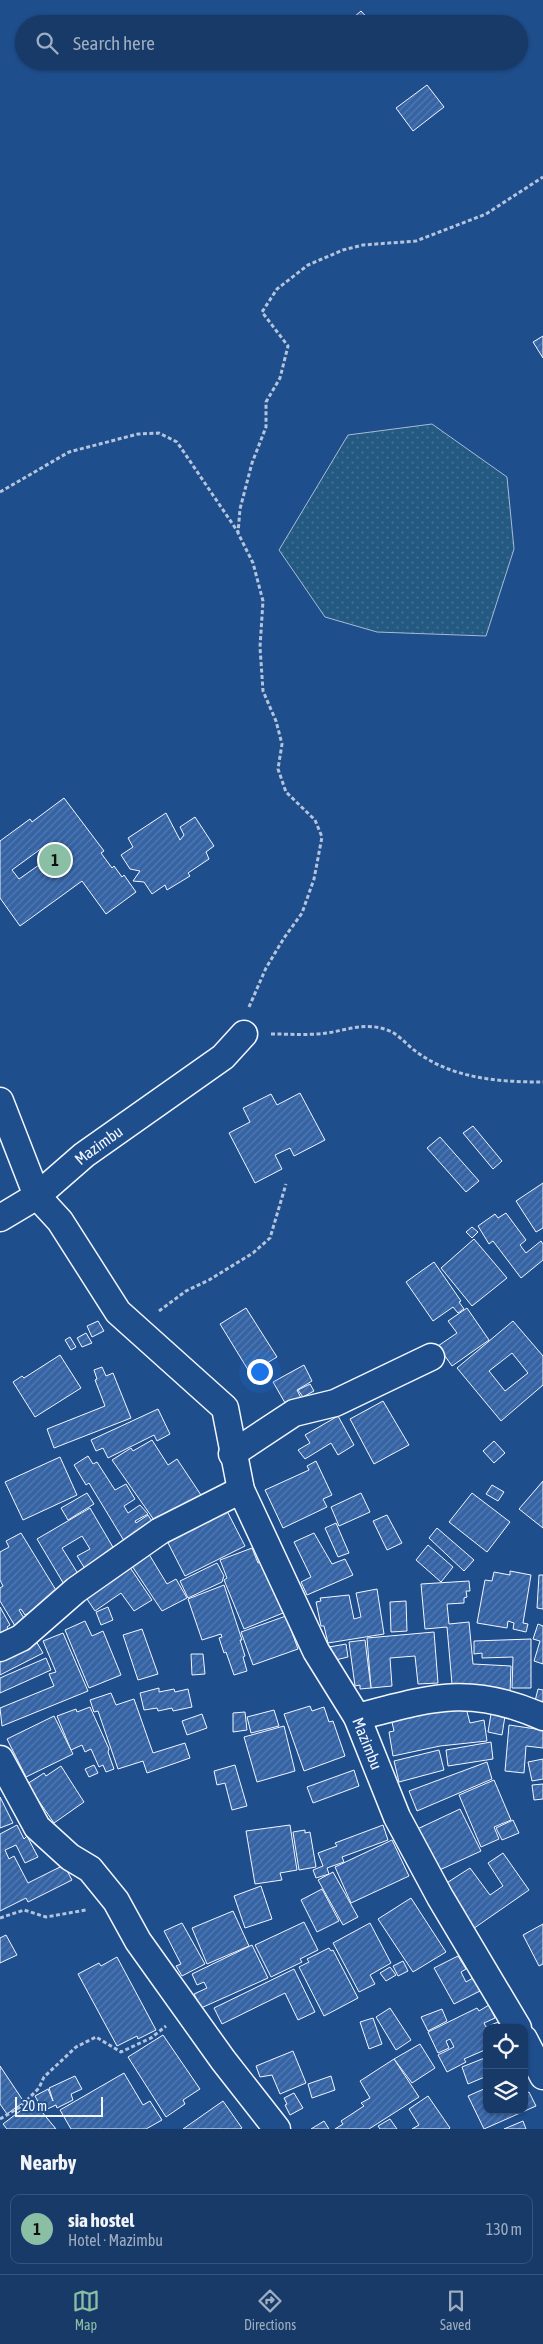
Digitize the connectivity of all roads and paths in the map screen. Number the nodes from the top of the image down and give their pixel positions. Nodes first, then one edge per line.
1 (543, 176) edge
2 (0, 492) edge
3 (238, 533) junction
4 (244, 1034) junction
5 (543, 1082) edge
6 (0, 1101) edge
7 (286, 1184) dead end
8 (37, 1196) junction
9 (0, 1218) edge
10 (137, 1328) junction
11 (431, 1357) dead end
12 (232, 1454) junction
13 (241, 1490) junction
14 (0, 1648) edge
15 (357, 1717) junction
16 (543, 1718) edge
17 (0, 1759) edge
18 (116, 1901) junction
19 (0, 1918) edge
20 (187, 2008) junction
21 (516, 2024) edge
22 (528, 2047) edge
23 (543, 2076) edge
24 (0, 2118) edge
25 (278, 2129) edge

1 - 3 path
2 - 3 path
3 - 4 path
4 - 5 path
4 - 8 street, Mazimbu
6 - 8 street
7 - 10 path
8 - 9 street, Mazimbu
8 - 10 street, Mazimbu
10 - 12 street, Mazimbu
11 - 12 street
12 - 13 street, Mazimbu
13 - 14 street
13 - 15 street, Mazimbu
15 - 16 street
15 - 21 street, Mazimbu
17 - 18 street
18 - 19 path
18 - 20 street
20 - 24 path
20 - 25 street
22 - 23 street

